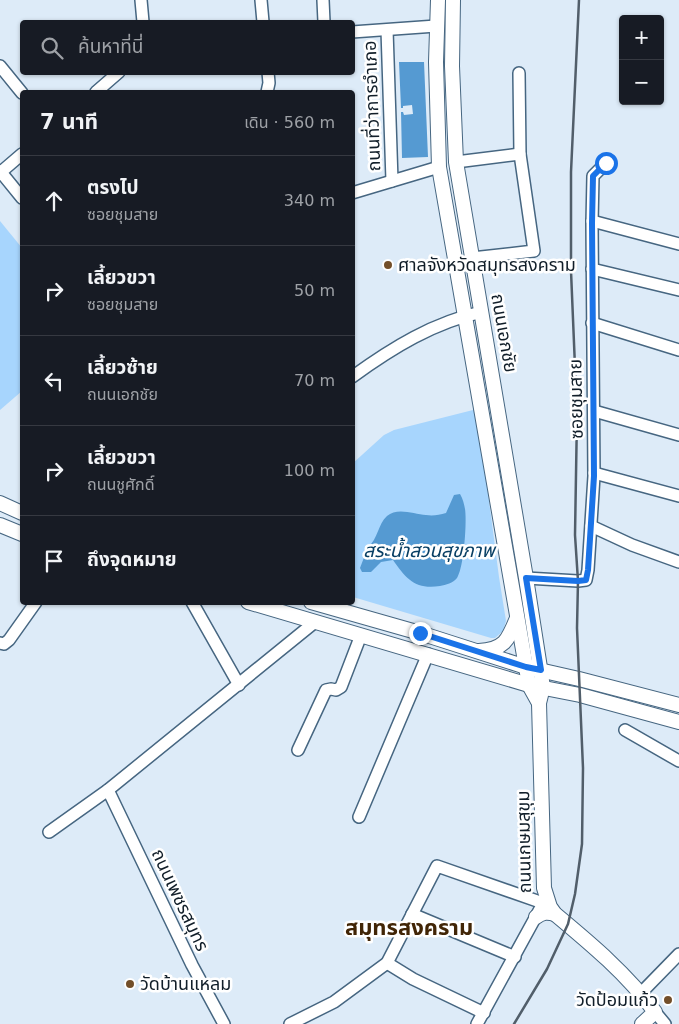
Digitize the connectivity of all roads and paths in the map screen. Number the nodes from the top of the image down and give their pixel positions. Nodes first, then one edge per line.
1 (141, 0) edge
2 (261, 0) edge
3 (323, 0) edge
4 (438, 0) edge
5 (454, 0) edge
6 (143, 20) edge
7 (263, 20) edge
8 (324, 20) edge
9 (436, 26) junction
10 (387, 30) junction
11 (355, 32) edge
12 (0, 66) edge
13 (519, 73) dead end
14 (116, 75) edge
15 (268, 75) edge
16 (98, 90) edge
17 (267, 90) edge
18 (20, 91) edge
19 (520, 154) junction
20 (20, 156) edge
21 (456, 162) junction
22 (606, 163) dead end
23 (439, 167) junction
24 (0, 172) edge
25 (392, 181) junction
26 (355, 192) edge
27 (20, 196) edge
28 (592, 221) junction
29 (679, 244) edge
30 (472, 258) junction
31 (592, 269) junction
32 (679, 290) edge
33 (482, 312) junction
34 (464, 316) junction
35 (592, 323) junction
36 (679, 350) edge
37 (355, 375) edge
38 (594, 411) junction
39 (679, 434) edge
40 (594, 473) junction
41 (679, 495) edge
42 (0, 503) edge
43 (20, 512) edge
44 (0, 526) edge
45 (592, 526) junction
46 (20, 533) edge
47 (679, 562) edge
48 (526, 578) junction
49 (34, 605) edge
50 (194, 605) edge
51 (258, 605) edge
52 (322, 605) edge
53 (517, 616) junction
54 (315, 622) junction
55 (420, 633) junction
56 (361, 635) junction
57 (0, 643) edge
58 (476, 651) junction
59 (421, 652) junction
60 (526, 667) junction
61 (541, 670) junction
62 (239, 685) junction
63 (536, 686) junction
64 (604, 686) junction
65 (600, 701) junction
66 (679, 705) edge
67 (679, 722) edge
68 (625, 730) dead end
69 (298, 750) dead end
70 (679, 761) edge
71 (108, 790) junction
72 (359, 817) dead end
73 (49, 832) dead end
74 (544, 900) junction
75 (412, 914) junction
76 (555, 914) junction
77 (536, 917) junction
78 (679, 954) edge
79 (515, 957) junction
80 (387, 963) junction
81 (641, 993) junction
82 (655, 1012) junction
83 (484, 1013) junction
84 (296, 1023) edge
85 (224, 1024) edge
86 (477, 1024) edge
87 (642, 1024) edge
88 (665, 1024) edge

1 - 6 street
2 - 7 street
3 - 8 street
4 - 9 main road, ถนนเอกชัย
5 - 21 main road, ถนนเอกชัย
9 - 10 street
9 - 23 main road, ถนนเอกชัย
10 - 11 street
10 - 25 street, ถนนที่ว่าการอำเภอ
12 - 18 street
13 - 19 street
14 - 16 street
15 - 17 street
19 - 21 street
19 - 30 street
20 - 24 street
21 - 30 main road, ถนนเอกชัย
22 - 28 street, ซอยชุมสาย
23 - 25 street
23 - 34 main road, ถนนเอกชัย
24 - 27 street
25 - 26 street
28 - 29 street
28 - 31 street, ซอยชุมสาย
30 - 33 main road, ถนนเอกชัย
31 - 32 street
31 - 35 street, ซอยชุมสาย
33 - 34 street
33 - 48 main road, ถนนเอกชัย
34 - 37 street
34 - 53 main road, ถนนเอกชัย
35 - 36 street
35 - 38 street, ซอยชุมสาย
38 - 39 street
38 - 40 street, ซอยชุมสาย
40 - 41 street
40 - 45 street, ซอยชุมสาย
42 - 43 main road
44 - 46 main road
45 - 47 street
45 - 48 street, ซอยชุมสาย
48 - 61 main road, ถนนเอกชัย
49 - 57 street
50 - 62 street
51 - 54 main road
52 - 55 main road
53 - 58 main road
53 - 60 main road, ถนนเอกชัย
54 - 56 main road
54 - 62 street
55 - 58 main road
55 - 59 main road
56 - 59 main road
56 - 69 street
58 - 60 main road
59 - 63 main road
59 - 72 street
60 - 61 main road
60 - 63 main road, ถนนเอกชัย
61 - 63 main road, ถนนเอกชัย
61 - 64 main road
62 - 71 street
63 - 65 main road
63 - 74 main road, ถนนเกษมสุขุม
64 - 65 main road
64 - 66 main road
65 - 67 main road
68 - 70 street
71 - 73 street
71 - 85 street, ถนนเพชรสมุทร
74 - 75 street
74 - 76 main road
74 - 77 street, ถนนเกษมสุขุม
75 - 79 street
75 - 80 street
76 - 77 main road
76 - 81 main road
77 - 79 street, ถนนเกษมสุขุม
78 - 81 street
79 - 83 street, ถนนเกษมสุขุม
80 - 83 street
80 - 84 street
81 - 82 main road
82 - 87 main road
82 - 88 street
83 - 86 street, ถนนเกษมสุขุม

